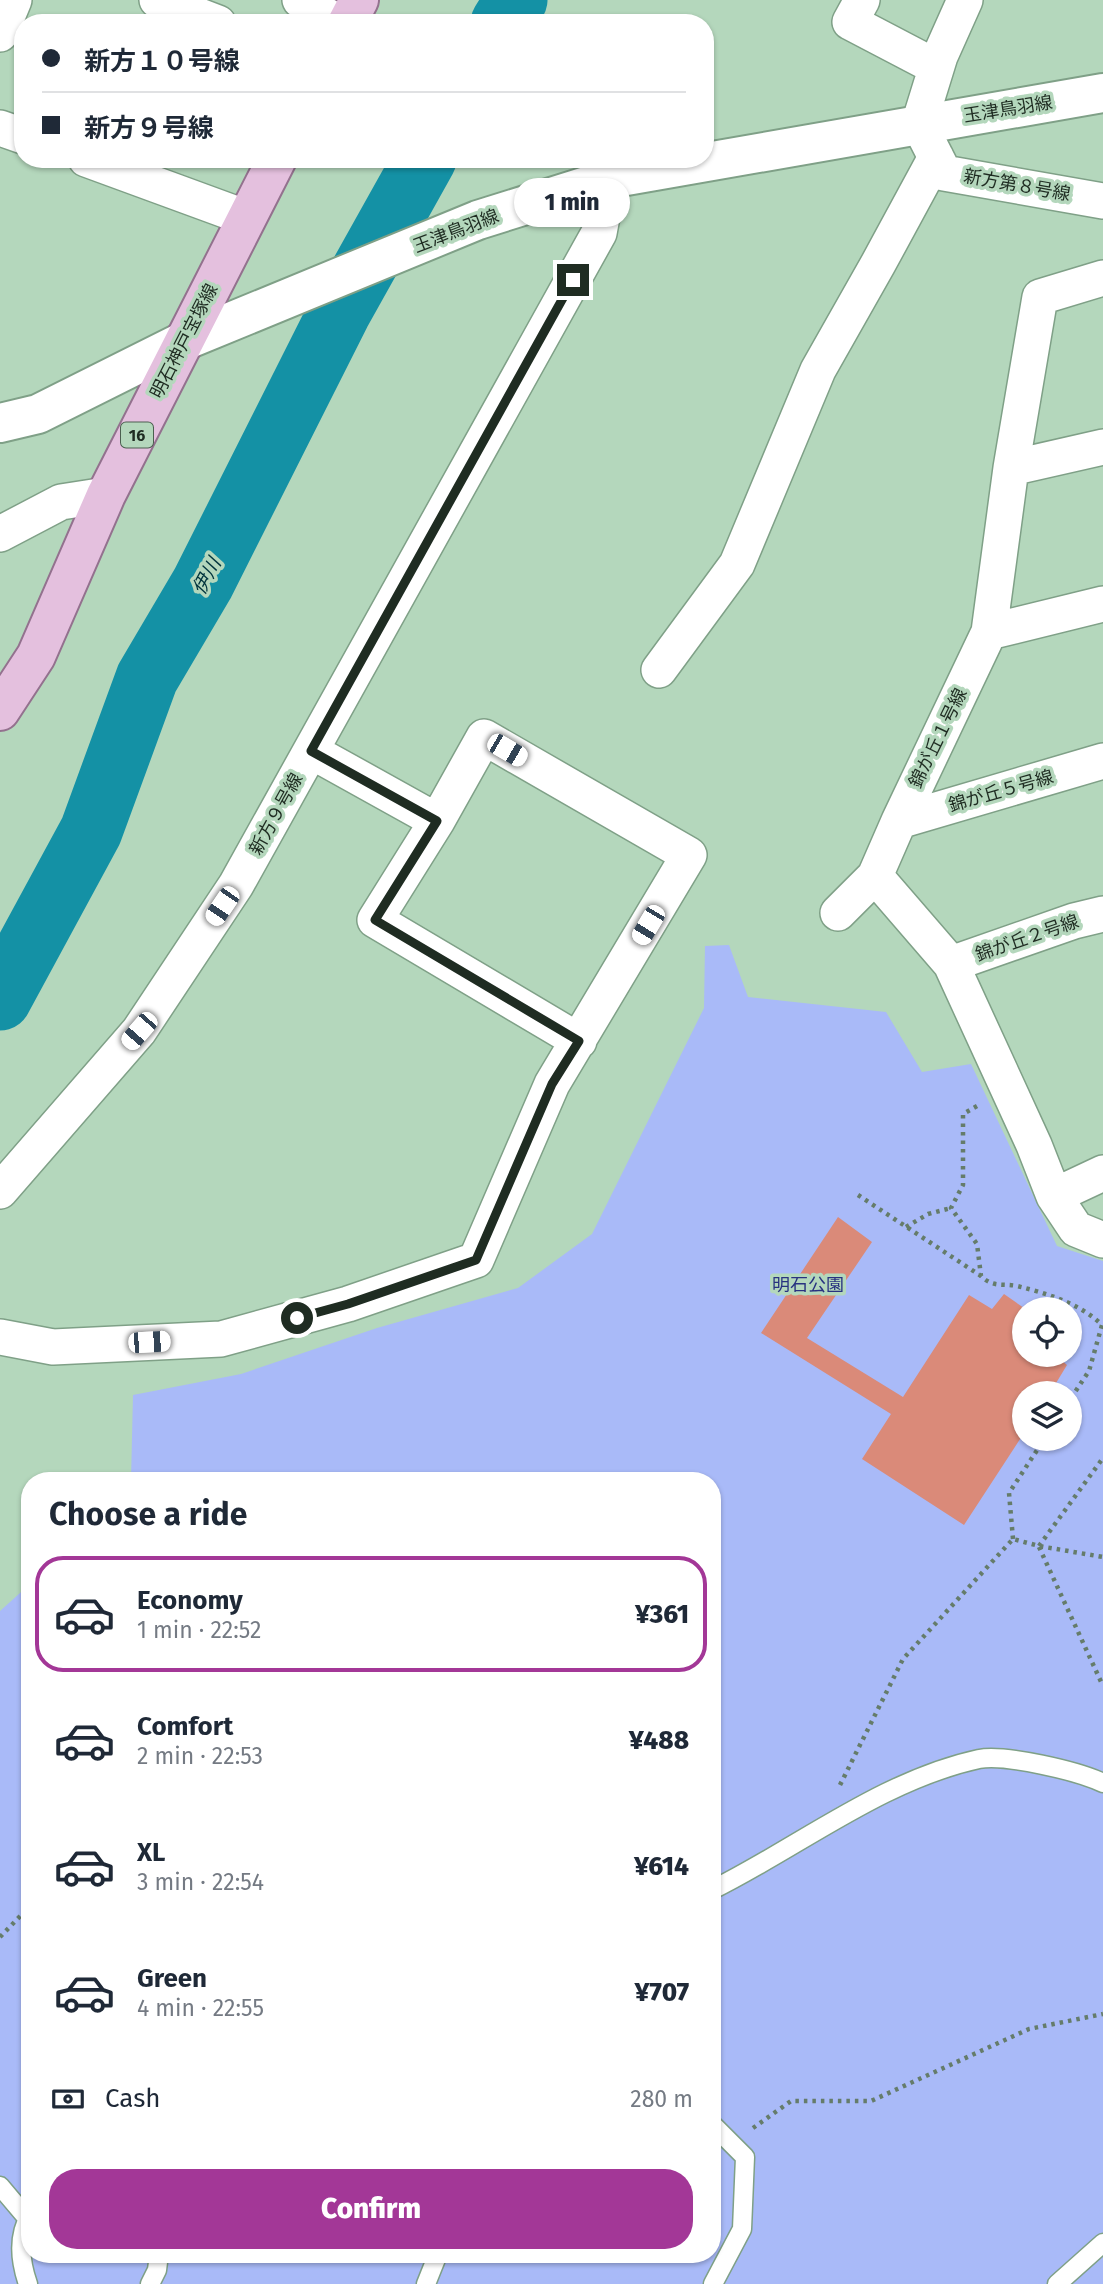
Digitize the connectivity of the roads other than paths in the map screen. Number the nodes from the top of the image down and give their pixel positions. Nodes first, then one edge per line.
1 (14, 0) edge
2 (157, 0) edge
3 (301, 0) edge
4 (862, 0) edge
5 (965, 0) edge
6 (194, 14) edge
7 (324, 14) edge
8 (0, 34) edge
9 (936, 67) junction
10 (1103, 93) edge
11 (927, 141) junction
12 (714, 166) edge
13 (111, 168) edge
14 (272, 168) edge
15 (701, 168) edge
16 (609, 179) junction
17 (1103, 201) edge
18 (247, 218) junction
19 (1103, 278) edge
20 (184, 341) junction
21 (0, 423) edge
22 (1103, 447) edge
23 (1012, 468) junction
24 (106, 495) junction
25 (0, 534) edge
26 (1103, 604) edge
27 (989, 632) junction
28 (659, 670) dead end
29 (0, 711) edge
30 (311, 751) junction
31 (1103, 761) edge
32 (437, 821) junction
33 (899, 821) junction
34 (875, 876) junction
35 (838, 913) dead end
36 (1103, 914) edge
37 (951, 964) junction
38 (579, 1041) junction
39 (1103, 1173) edge
40 (0, 1191) edge
41 (1054, 1196) junction
42 (1103, 1240) edge
43 (0, 1337) edge
44 (1103, 1783) edge
45 (721, 1886) edge
46 (721, 2133) edge
47 (0, 2186) edge
48 (21, 2208) edge
49 (21, 2239) edge
50 (1103, 2243) edge
51 (21, 2261) edge
52 (22, 2263) edge
53 (158, 2263) edge
54 (434, 2263) edge
55 (28, 2284) edge
56 (150, 2284) edge
57 (426, 2284) edge
58 (713, 2284) edge
59 (1058, 2284) edge

1 - 8 street
2 - 6 street
3 - 7 street
4 - 9 street
5 - 9 street
9 - 11 street
10 - 11 street, 玉津鳥羽線
11 - 12 street, 玉津鳥羽線
11 - 17 street, 新方第８号線
11 - 28 street
13 - 18 street
14 - 18 main road, 明石神戸宝塚線 / 16
15 - 16 street, 玉津鳥羽線
16 - 20 street, 玉津鳥羽線
16 - 30 street, 新方９号線
18 - 20 main road, 明石神戸宝塚線 / 16
19 - 23 street, 錦が丘１号線
20 - 21 street, 玉津鳥羽線
20 - 24 main road, 明石神戸宝塚線 / 16
22 - 23 street
23 - 27 street, 錦が丘１号線
24 - 25 street
24 - 29 main road, 明石神戸宝塚線 / 16
26 - 27 street
27 - 33 street, 錦が丘１号線
30 - 32 street
30 - 40 street, 新方９号線
31 - 33 street, 錦が丘５号線
32 - 38 street
32 - 38 street
33 - 34 street, 錦が丘１号線
34 - 35 street
34 - 37 street
36 - 37 street, 錦が丘２号線
37 - 41 street
38 - 43 street
39 - 41 street
41 - 42 street
44 - 45 lane
46 - 58 lane
47 - 48 lane
49 - 51 lane
50 - 59 lane
52 - 55 lane
53 - 56 lane
54 - 57 lane

